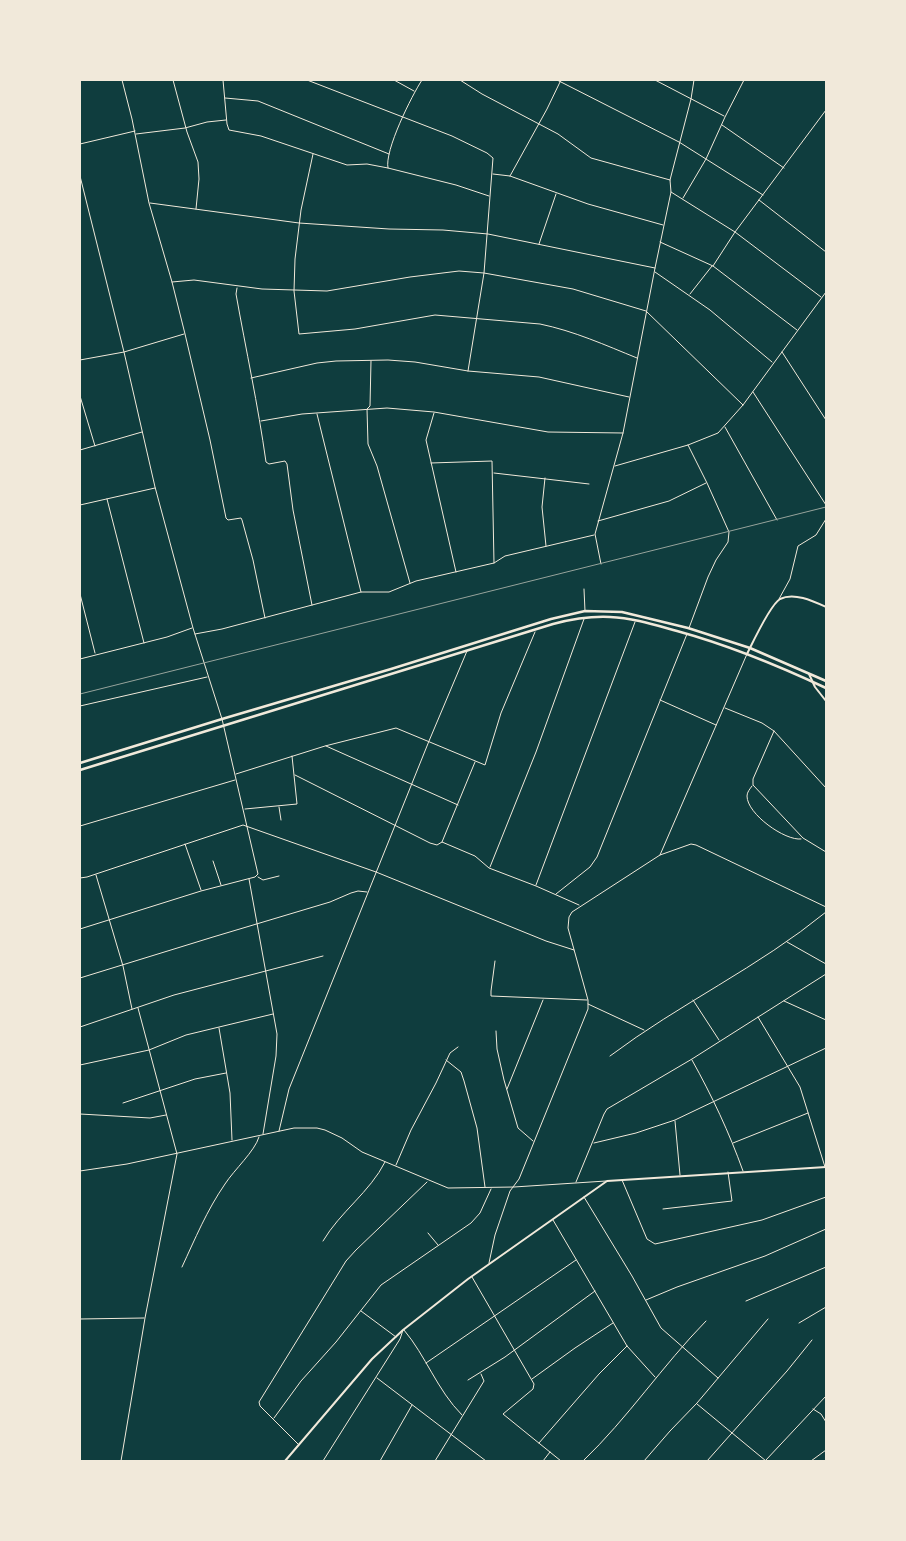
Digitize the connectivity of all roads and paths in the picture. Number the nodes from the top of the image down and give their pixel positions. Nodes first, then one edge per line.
1 (122, 80) edge
2 (173, 80) edge
3 (223, 80) edge
4 (307, 80) edge
5 (394, 80) edge
6 (422, 80) edge
7 (460, 80) edge
8 (557, 80) edge
9 (655, 80) edge
10 (694, 80) edge
11 (744, 80) edge
12 (560, 81) edge
13 (414, 91) junction
14 (226, 98) junction
15 (691, 99) junction
16 (826, 110) edge
17 (825, 113) edge
18 (402, 117) junction
19 (725, 117) junction
20 (226, 120) junction
21 (538, 124) junction
22 (722, 124) junction
23 (185, 128) junction
24 (135, 131) junction
25 (136, 134) junction
26 (680, 142) junction
27 (80, 144) edge
28 (312, 154) junction
29 (389, 154) junction
30 (706, 159) junction
31 (388, 168) junction
32 (784, 168) junction
33 (492, 174) junction
34 (80, 176) edge
35 (510, 176) junction
36 (670, 180) junction
37 (671, 192) junction
38 (557, 193) junction
39 (763, 195) junction
40 (490, 196) junction
41 (683, 199) junction
42 (759, 200) junction
43 (149, 203) junction
44 (196, 210) junction
45 (299, 224) junction
46 (663, 225) junction
47 (735, 232) junction
48 (488, 234) junction
49 (660, 242) junction
50 (538, 245) junction
51 (826, 252) edge
52 (712, 266) junction
53 (654, 268) junction
54 (654, 271) junction
55 (484, 273) junction
56 (172, 282) junction
57 (237, 286) junction
58 (294, 291) junction
59 (826, 292) edge
60 (690, 294) junction
61 (821, 298) junction
62 (646, 311) junction
63 (477, 317) junction
64 (797, 331) junction
65 (185, 334) junction
66 (124, 352) junction
67 (782, 352) junction
68 (637, 358) junction
69 (80, 360) edge
70 (371, 360) junction
71 (773, 363) junction
72 (468, 371) junction
73 (251, 378) junction
74 (753, 391) junction
75 (80, 396) edge
76 (629, 397) junction
77 (743, 405) junction
78 (367, 409) junction
79 (434, 412) junction
80 (316, 414) junction
81 (260, 420) junction
82 (826, 420) edge
83 (725, 426) junction
84 (142, 432) junction
85 (623, 433) junction
86 (688, 444) junction
87 (95, 446) junction
88 (80, 450) edge
89 (430, 463) junction
90 (615, 466) junction
91 (493, 472) junction
92 (545, 478) junction
93 (707, 483) junction
94 (589, 484) dead end
95 (155, 488) junction
96 (107, 499) junction
97 (80, 505) edge
98 (826, 505) edge
99 (826, 519) edge
100 (777, 520) dead end
101 (598, 521) junction
102 (595, 534) junction
103 (546, 547) junction
104 (494, 563) junction
105 (601, 564) dead end
106 (456, 572) junction
107 (410, 583) junction
108 (584, 590) dead end
109 (360, 592) junction
110 (80, 594) edge
111 (779, 599) junction
112 (312, 606) junction
113 (826, 607) edge
114 (585, 611) junction
115 (265, 618) junction
116 (584, 618) junction
117 (551, 619) junction
118 (636, 620) junction
119 (553, 624) junction
120 (193, 628) junction
121 (688, 628) junction
122 (536, 630) junction
123 (195, 634) junction
124 (687, 634) junction
125 (144, 643) junction
126 (750, 648) junction
127 (467, 651) junction
128 (747, 654) junction
129 (96, 655) junction
130 (80, 659) edge
131 (808, 674) junction
132 (208, 677) junction
133 (812, 681) junction
134 (826, 681) edge
135 (826, 688) edge
136 (660, 700) junction
137 (826, 701) edge
138 (80, 706) edge
139 (724, 708) junction
140 (222, 719) junction
141 (224, 725) junction
142 (717, 725) junction
143 (774, 731) junction
144 (429, 740) junction
145 (325, 746) junction
146 (292, 756) junction
147 (476, 761) junction
148 (80, 763) edge
149 (80, 770) edge
150 (235, 774) junction
151 (295, 775) junction
152 (236, 780) junction
153 (412, 784) junction
154 (752, 785) junction
155 (826, 788) edge
156 (458, 805) junction
157 (279, 806) junction
158 (244, 810) junction
159 (281, 820) dead end
160 (80, 826) edge
161 (396, 826) junction
162 (248, 827) junction
163 (803, 838) junction
164 (442, 842) junction
165 (185, 843) junction
166 (826, 852) edge
167 (660, 855) junction
168 (213, 861) dead end
169 (490, 868) junction
170 (376, 872) junction
171 (96, 874) junction
172 (257, 876) junction
173 (279, 876) dead end
174 (80, 878) edge
175 (249, 878) junction
176 (222, 886) junction
177 (536, 886) junction
178 (202, 891) junction
179 (368, 892) junction
180 (555, 894) junction
181 (580, 906) junction
182 (826, 907) edge
183 (826, 912) edge
184 (109, 920) junction
185 (258, 924) junction
186 (80, 929) edge
187 (786, 942) junction
188 (574, 951) junction
189 (323, 956) dead end
190 (495, 962) dead end
191 (826, 964) edge
192 (123, 966) junction
193 (266, 971) junction
194 (826, 974) edge
195 (80, 978) edge
196 (543, 998) junction
197 (588, 1000) junction
198 (694, 1000) junction
199 (784, 1001) junction
200 (588, 1004) junction
201 (138, 1008) junction
202 (132, 1010) junction
203 (274, 1014) junction
204 (757, 1017) junction
205 (826, 1020) edge
206 (80, 1027) edge
207 (219, 1027) junction
208 (644, 1030) junction
209 (496, 1031) dead end
210 (720, 1041) junction
211 (458, 1047) dead end
212 (826, 1048) edge
213 (149, 1050) junction
214 (610, 1056) dead end
215 (692, 1059) junction
216 (446, 1060) junction
217 (80, 1065) edge
218 (788, 1066) junction
219 (227, 1073) junction
220 (507, 1090) junction
221 (161, 1092) junction
222 (715, 1101) junction
223 (123, 1103) dead end
224 (809, 1113) junction
225 (80, 1114) edge
226 (166, 1115) junction
227 (675, 1120) junction
228 (278, 1132) junction
229 (263, 1135) junction
230 (259, 1136) junction
231 (232, 1141) junction
232 (533, 1142) junction
233 (593, 1143) junction
234 (733, 1143) junction
235 (177, 1154) junction
236 (384, 1162) junction
237 (396, 1166) junction
238 (826, 1167) edge
239 (80, 1171) edge
240 (742, 1171) junction
241 (728, 1172) junction
242 (680, 1175) junction
243 (428, 1180) junction
244 (607, 1180) junction
245 (622, 1180) junction
246 (576, 1182) junction
247 (514, 1187) junction
248 (485, 1188) junction
249 (491, 1188) junction
250 (584, 1197) junction
251 (826, 1197) edge
252 (663, 1209) dead end
253 (553, 1219) junction
254 (826, 1229) edge
255 (428, 1233) dead end
256 (323, 1241) dead end
257 (438, 1246) junction
258 (577, 1259) junction
259 (488, 1265) junction
260 (182, 1267) dead end
261 (826, 1267) edge
262 (472, 1276) junction
263 (596, 1291) junction
264 (646, 1300) junction
265 (746, 1301) dead end
266 (826, 1307) edge
267 (360, 1311) junction
268 (494, 1317) junction
269 (145, 1318) junction
270 (80, 1319) edge
271 (768, 1319) dead end
272 (614, 1322) junction
273 (706, 1322) dead end
274 (799, 1323) dead end
275 (403, 1330) junction
276 (396, 1337) junction
277 (812, 1340) dead end
278 (627, 1346) junction
279 (682, 1346) junction
280 (514, 1351) junction
281 (426, 1363) junction
282 (480, 1373) junction
283 (376, 1377) junction
284 (655, 1377) junction
285 (718, 1378) junction
286 (468, 1380) dead end
287 (531, 1380) junction
288 (826, 1396) edge
289 (697, 1403) junction
290 (413, 1404) junction
291 (813, 1409) junction
292 (462, 1415) junction
293 (273, 1419) junction
294 (826, 1422) edge
295 (451, 1434) junction
296 (732, 1434) junction
297 (539, 1443) junction
298 (299, 1444) junction
299 (826, 1450) edge
300 (550, 1452) junction
301 (325, 1458) junction
302 (121, 1461) edge
303 (285, 1461) edge
304 (323, 1461) edge
305 (329, 1461) edge
306 (380, 1461) edge
307 (435, 1461) edge
308 (486, 1461) edge
309 (543, 1461) edge
310 (561, 1461) edge
311 (583, 1461) edge
312 (644, 1461) edge
313 (707, 1461) edge
314 (766, 1461) edge
315 (812, 1461) edge

1 - 24 street
2 - 23 street
3 - 14 street
4 - 18 street
5 - 13 street
6 - 13 street
7 - 21 street
8 - 12 street
9 - 15 street
10 - 15 street
11 - 19 street
12 - 21 street
12 - 26 street
13 - 18 street
14 - 20 street
14 - 29 street
15 - 19 street
15 - 26 street
16 - 17 street
17 - 32 street
18 - 29 street
18 - 33 street
19 - 22 street
20 - 23 street
20 - 28 street
21 - 35 street
21 - 36 street
22 - 30 street
22 - 32 street
23 - 25 street
23 - 44 street
24 - 25 street
24 - 27 street
25 - 43 street
26 - 30 street
26 - 36 street
28 - 31 street
28 - 45 street
29 - 31 street
30 - 39 street
30 - 41 street
31 - 40 street
32 - 39 street
33 - 35 street
33 - 40 street
34 - 66 street
35 - 38 street
36 - 37 street
37 - 41 street
37 - 46 street
38 - 46 street
38 - 50 street
39 - 42 street
40 - 48 street
41 - 47 street
42 - 47 street
42 - 51 street
43 - 44 street
43 - 56 street
44 - 45 street
45 - 48 street
45 - 58 street
46 - 49 street
47 - 52 street
47 - 61 street
48 - 50 street
48 - 55 street
49 - 52 street
49 - 53 street
50 - 53 street
52 - 60 street
52 - 64 street
53 - 54 street
54 - 60 street
54 - 62 street
55 - 58 street
55 - 62 street
55 - 63 street
56 - 57 street
56 - 65 street
57 - 58 street
57 - 73 street
58 - 63 street
59 - 61 street
60 - 71 street
61 - 64 street
62 - 68 street
62 - 77 street
63 - 68 street
63 - 72 street
64 - 67 street
65 - 66 street
65 - 115 street
66 - 69 street
66 - 84 street
67 - 71 street
67 - 82 street
68 - 76 street
70 - 72 street
70 - 73 street
70 - 78 street
71 - 74 street
72 - 76 street
73 - 81 street
74 - 77 street
74 - 98 street
75 - 87 street
76 - 85 street
77 - 83 street
78 - 79 street
78 - 80 street
78 - 107 street
79 - 85 street
79 - 89 street
80 - 81 street
80 - 109 street
81 - 112 street
83 - 86 street
83 - 100 street
84 - 87 street
84 - 95 street
85 - 90 street
86 - 90 street
86 - 93 street
87 - 88 street
89 - 91 street
89 - 106 street
90 - 101 street
91 - 92 street
91 - 104 street
92 - 94 street
92 - 103 street
93 - 101 street
93 - 121 street
95 - 96 street
95 - 120 street
96 - 97 street
96 - 125 street
99 - 111 street
101 - 102 street
102 - 103 street
102 - 105 street
103 - 104 street
104 - 106 street
106 - 107 street
107 - 109 street
108 - 114 street
109 - 112 street
110 - 129 street
111 - 113 main road
111 - 126 main road
112 - 115 street
114 - 117 highway
114 - 121 highway
115 - 123 street
116 - 118 highway
116 - 119 highway
116 - 169 street
117 - 119 highway
117 - 140 highway
118 - 124 highway
118 - 177 street
119 - 122 highway
120 - 123 street
120 - 125 street
121 - 126 highway
122 - 127 highway
122 - 147 street
123 - 132 street
124 - 128 highway
124 - 136 street
125 - 129 street
126 - 128 main road
126 - 131 highway
127 - 141 highway
127 - 144 street
128 - 133 highway
128 - 139 street
129 - 130 street
131 - 133 main road
131 - 134 highway
132 - 138 street
132 - 140 street
133 - 135 highway
133 - 137 main road
136 - 142 street
136 - 180 street
139 - 142 street
139 - 143 street
140 - 141 street
140 - 148 highway
141 - 149 highway
141 - 150 street
142 - 167 street
143 - 154 street
143 - 155 street
144 - 145 street
144 - 147 street
144 - 153 street
145 - 146 street
145 - 153 street
146 - 150 street
146 - 151 street
147 - 156 street
150 - 152 street
151 - 157 street
151 - 161 street
152 - 158 street
152 - 160 street
153 - 156 street
153 - 161 street
154 - 163 street
154 - 163 street
156 - 164 street
157 - 158 street
157 - 159 street
158 - 162 street
161 - 164 street
161 - 170 street
162 - 165 street
162 - 170 street
162 - 172 street
163 - 166 street
164 - 169 street
165 - 171 street
165 - 178 street
167 - 181 street
167 - 182 street
168 - 176 street
169 - 177 street
170 - 179 street
170 - 188 street
171 - 174 street
171 - 184 street
172 - 173 street
172 - 175 street
175 - 176 street
175 - 185 street
176 - 178 street
177 - 180 street
178 - 184 street
179 - 185 street
179 - 228 street
180 - 181 street
181 - 188 street
183 - 187 street
184 - 186 street
184 - 192 street
185 - 192 street
185 - 193 street
187 - 191 street
187 - 198 street
188 - 197 street
189 - 193 street
190 - 196 street
192 - 195 street
192 - 202 street
193 - 201 street
193 - 203 street
194 - 199 street
196 - 197 street
196 - 220 street
197 - 200 street
198 - 208 street
198 - 210 street
199 - 204 street
199 - 205 street
200 - 208 street
200 - 232 street
201 - 202 street
201 - 213 street
202 - 206 street
203 - 207 street
203 - 229 street
204 - 210 street
204 - 218 street
207 - 213 street
207 - 219 street
208 - 214 street
209 - 220 street
210 - 215 street
211 - 216 street
212 - 218 street
213 - 217 street
213 - 221 street
215 - 222 street
215 - 233 street
216 - 237 street
216 - 248 street
218 - 222 street
218 - 224 street
219 - 221 street
219 - 231 street
220 - 232 street
221 - 223 street
221 - 226 street
222 - 227 street
222 - 234 street
224 - 234 street
224 - 238 street
225 - 226 street
226 - 235 street
227 - 233 street
227 - 242 street
228 - 229 street
228 - 236 street
229 - 230 street
230 - 231 street
230 - 260 street
231 - 235 street
232 - 247 street
233 - 246 street
234 - 240 street
235 - 239 street
235 - 269 street
236 - 237 street
236 - 256 street
237 - 243 street
238 - 240 main road
240 - 241 main road
241 - 242 main road
241 - 252 street
242 - 245 main road
243 - 248 street
243 - 293 street
244 - 245 main road
244 - 246 street
244 - 250 main road
245 - 251 street
246 - 247 street
247 - 249 street
247 - 259 street
248 - 249 street
249 - 257 street
250 - 253 main road
250 - 264 street
253 - 258 street
253 - 259 main road
254 - 264 street
255 - 257 street
257 - 267 street
258 - 263 street
258 - 268 street
259 - 262 main road
261 - 265 street
262 - 268 street
262 - 275 main road
263 - 272 street
263 - 280 street
264 - 279 street
266 - 274 street
267 - 276 street
267 - 293 street
268 - 280 street
268 - 281 street
269 - 270 street
269 - 302 street
271 - 285 street
272 - 278 street
272 - 287 street
273 - 279 street
275 - 276 main road
275 - 281 street
275 - 283 street
276 - 298 main road
277 - 296 street
278 - 284 street
278 - 297 street
279 - 284 street
279 - 285 street
280 - 282 street
280 - 287 street
281 - 292 street
282 - 286 street
282 - 292 street
283 - 290 street
283 - 301 street
284 - 311 street
285 - 289 street
287 - 297 street
288 - 291 street
289 - 296 street
289 - 312 street
290 - 295 street
290 - 306 street
291 - 294 street
291 - 314 street
292 - 295 street
293 - 298 street
295 - 307 street
295 - 308 street
296 - 313 street
296 - 314 street
297 - 300 street
298 - 303 main road
299 - 315 street
300 - 309 street
300 - 310 street
301 - 304 street
301 - 305 street

